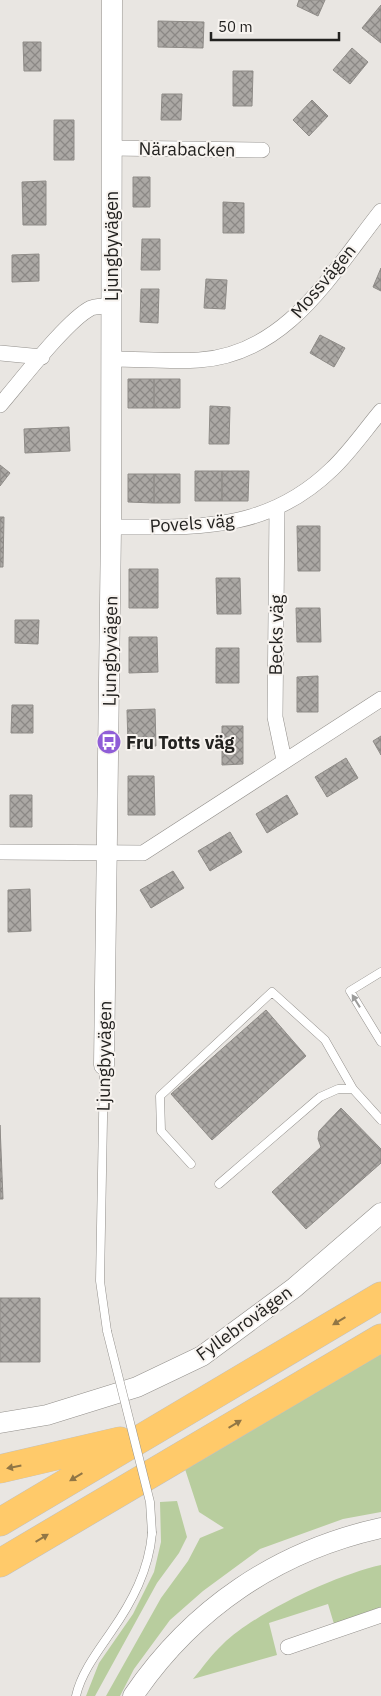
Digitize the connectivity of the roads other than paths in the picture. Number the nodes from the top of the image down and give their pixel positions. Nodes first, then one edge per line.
1 (112, 0) edge
2 (111, 148) junction
3 (262, 150) dead end
4 (381, 211) edge
5 (110, 306) junction
6 (0, 353) edge
7 (42, 357) junction
8 (112, 359) junction
9 (0, 405) edge
10 (381, 411) edge
11 (278, 509) junction
12 (111, 527) junction
13 (381, 699) edge
14 (284, 760) junction
15 (0, 852) edge
16 (108, 854) junction
17 (381, 972) edge
18 (381, 1042) edge
19 (104, 1065) joint
20 (353, 1090) junction
21 (381, 1120) edge
22 (192, 1164) dead end
23 (219, 1184) dead end
24 (381, 1213) edge
25 (381, 1296) edge
26 (381, 1338) edge
27 (0, 1423) edge
28 (148, 1434) junction
29 (0, 1470) edge
30 (0, 1522) edge
31 (381, 1528) edge
32 (0, 1563) edge
33 (381, 1615) edge
34 (288, 1647) dead end
35 (76, 1696) edge
36 (133, 1696) edge

1 - 2 street, Ljungbyvägen
2 - 3 street, Närabacken
2 - 5 street, Ljungbyvägen
4 - 8 street, Mossvägen
5 - 7 street
5 - 8 street, Ljungbyvägen
6 - 7 street
7 - 9 street
8 - 12 street, Ljungbyvägen
10 - 11 street, Povels väg
11 - 12 street, Povels väg
11 - 14 street, Becks väg
12 - 16 street, Ljungbyvägen
13 - 14 street
14 - 16 street
15 - 16 street
16 - 19 street, Ljungbyvägen
18 -> 17 lane
19 - 35 lane, Ljungbyvägen, bridge
20 - 21 lane
20 - 22 lane
20 - 23 lane
24 - 27 street, Fyllebrovägen
25 -> 28 highway
32 -> 26 highway
28 -> 29 highway
28 -> 30 highway
31 - 36 street
33 - 34 street

